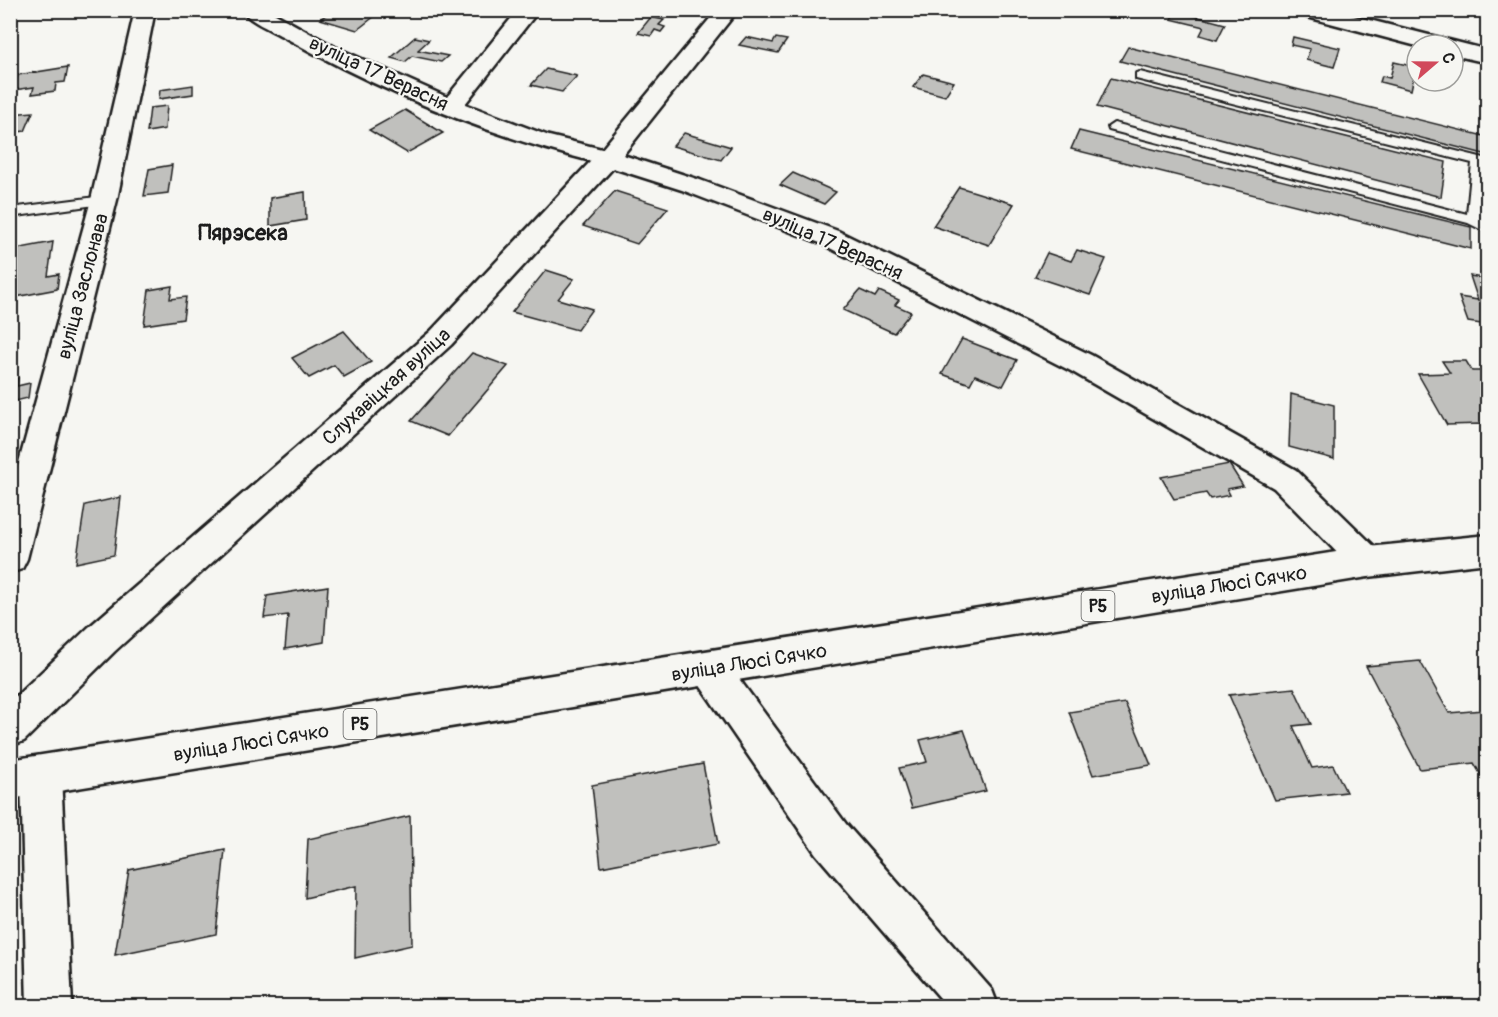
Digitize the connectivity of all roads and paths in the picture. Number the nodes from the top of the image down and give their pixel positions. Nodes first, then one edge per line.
1 (145, 10) edge
2 (252, 10) edge
3 (529, 10) edge
4 (728, 10) edge
5 (1303, 10) edge
6 (1405, 36) edge
7 (1465, 51) edge
8 (1488, 57) edge
9 (1140, 76) dead end
10 (451, 107) junction
11 (1114, 127) dead end
12 (608, 158) junction
13 (104, 200) junction
14 (10, 213) edge
15 (1473, 219) junction
16 (1488, 228) edge
17 (1488, 549) edge
18 (10, 559) edge
19 (1368, 562) junction
20 (710, 669) junction
21 (10, 728) edge
22 (26, 777) edge
23 (50, 1006) edge
24 (976, 1006) edge

1 - 13 street, вуліца Заслонава
2 - 10 street, вуліца 17 Верасня
3 - 10 street
4 - 12 street, Слухавіцкая вуліца
5 - 6 street
7 - 8 street
9 - 15 lane
10 - 12 street, вуліца 17 Верасня
11 - 15 lane
12 - 19 street, вуліца 17 Верасня
12 - 21 street, Слухавіцкая вуліца
13 - 14 lane
13 - 18 street, вуліца Заслонава
15 - 16 lane
17 - 19 street, вуліца Люсі Сячко / Р5
19 - 20 street, вуліца Люсі Сячко / Р5
20 - 22 street, вуліца Люсі Сячко / Р5
20 - 24 street
22 - 23 street

